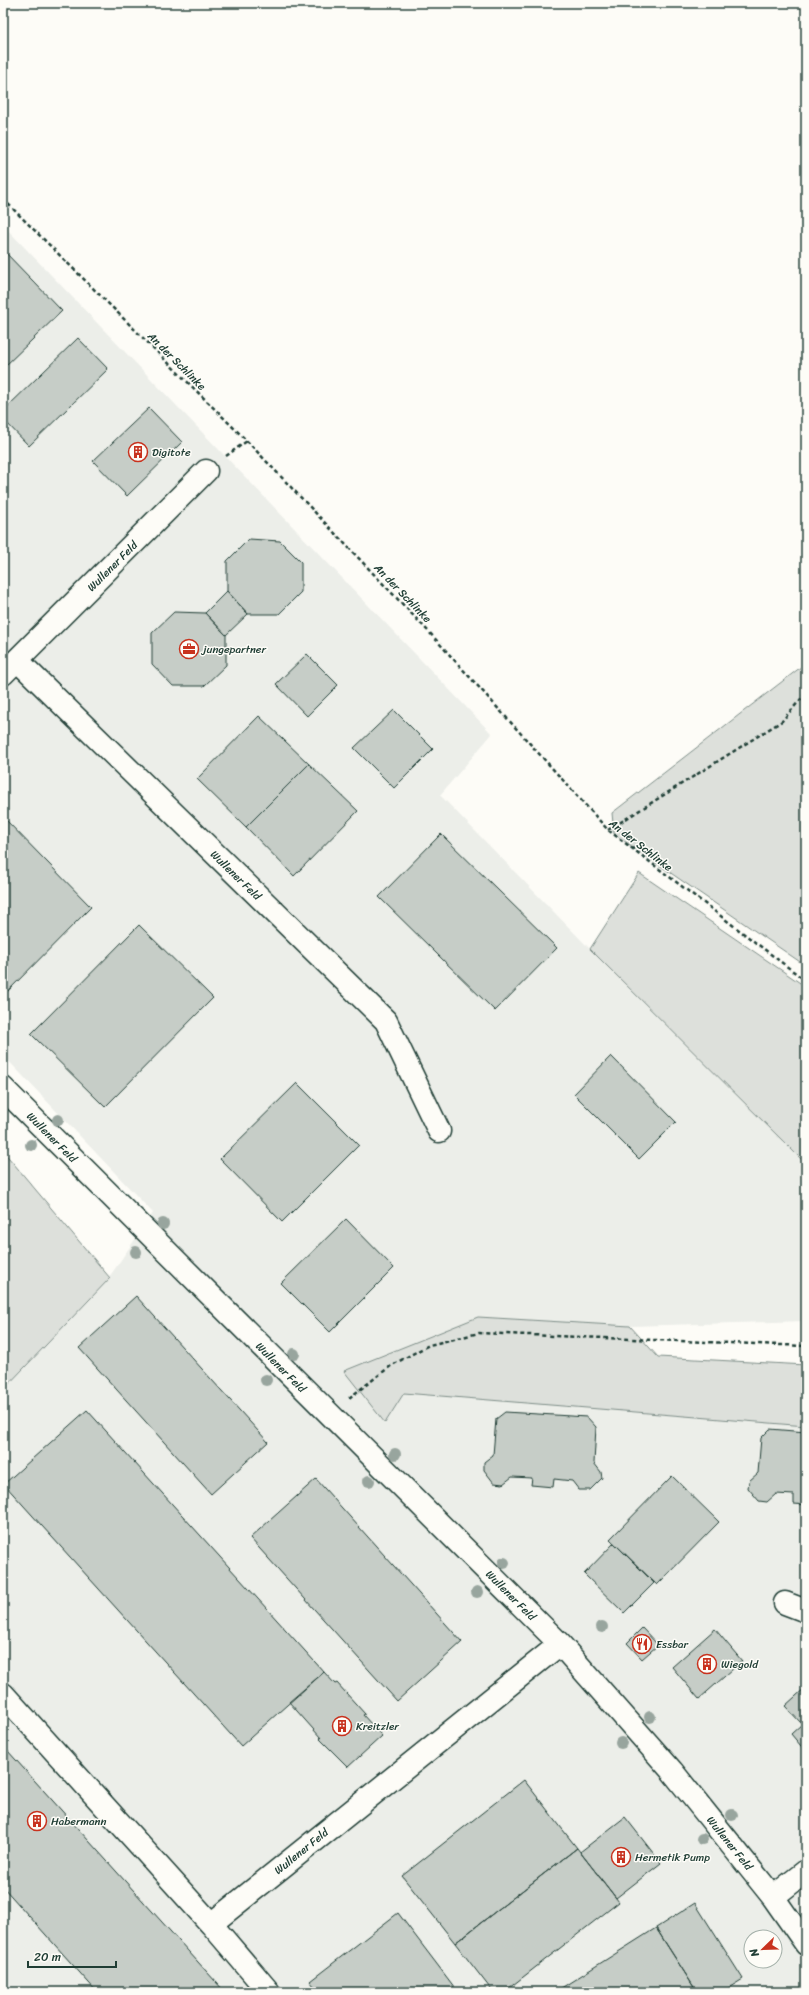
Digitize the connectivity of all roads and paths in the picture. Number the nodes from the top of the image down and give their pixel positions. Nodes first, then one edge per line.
1 (3, 199) edge
2 (206, 471) dead end
3 (10, 667) edge
4 (806, 693) edge
5 (608, 830) junction
6 (806, 981) edge
7 (3, 1088) edge
8 (439, 1131) dead end
9 (806, 1346) edge
10 (328, 1414) junction
11 (785, 1603) dead end
12 (806, 1611) edge
13 (560, 1644) junction
14 (3, 1694) edge
15 (806, 1871) edge
16 (773, 1897) junction
17 (211, 1924) junction
18 (806, 1944) edge
19 (269, 1992) edge

1 - 5 path, An der Schlinke
2 - 3 street, Wullener Feld
3 - 8 street, Wullener Feld
4 - 5 path
5 - 6 path, An der Schlinke
7 - 10 street, Wullener Feld
9 - 10 path
10 - 13 street, Wullener Feld
11 - 12 street
13 - 16 street, Wullener Feld
13 - 17 street, Wullener Feld
14 - 17 street
15 - 16 street
16 - 18 street, Wullener Feld
17 - 19 street

